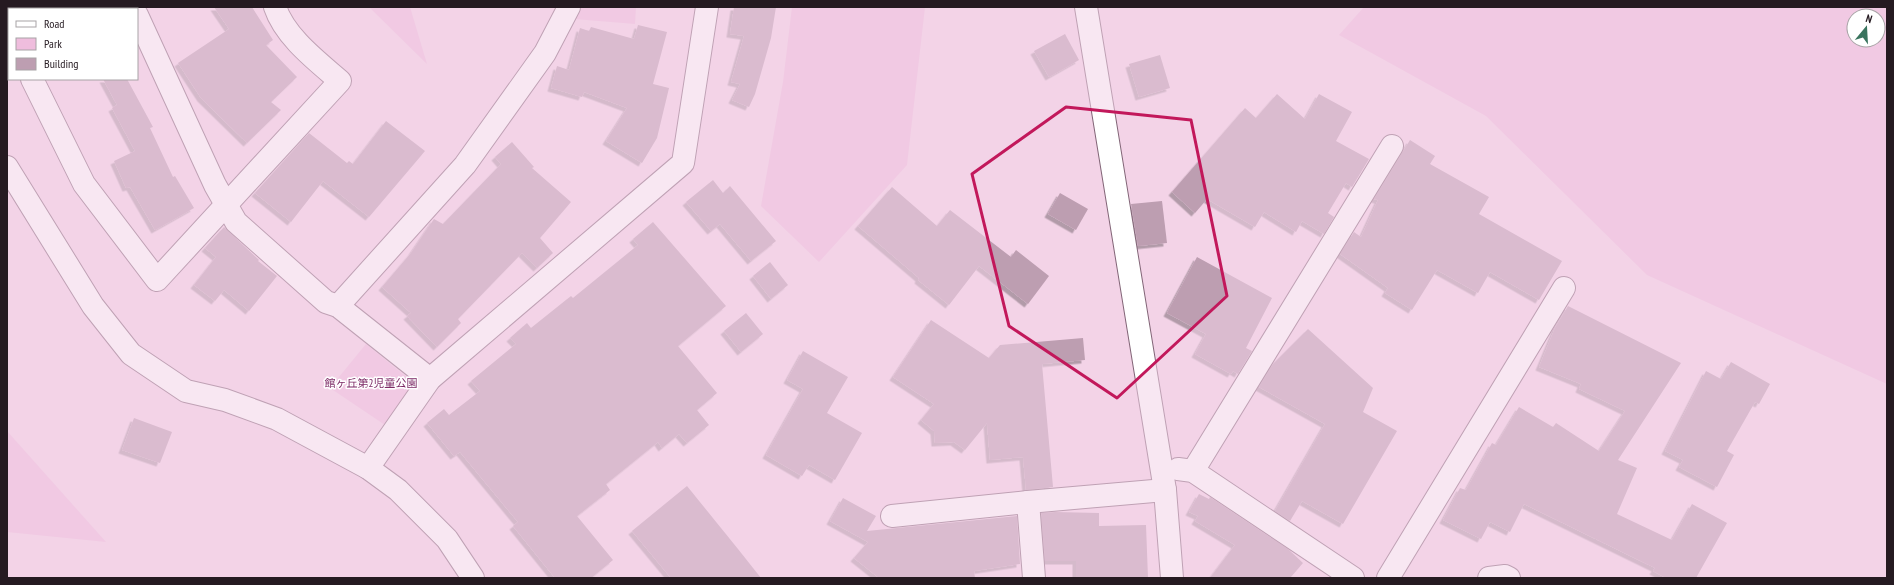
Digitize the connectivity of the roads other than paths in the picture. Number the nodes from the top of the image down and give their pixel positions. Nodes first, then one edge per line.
1 (276, 7) edge
2 (569, 7) edge
3 (707, 7) edge
4 (1080, 8) edge
5 (138, 17) edge
6 (32, 80) edge
7 (1392, 146) dead end
8 (7, 167) edge
9 (226, 205) junction
10 (1564, 288) dead end
11 (338, 306) junction
12 (430, 379) junction
13 (1161, 467) junction
14 (368, 468) junction
15 (1193, 471) junction
16 (1166, 490) junction
17 (1028, 502) junction
18 (892, 516) dead end
19 (473, 578) edge
20 (1034, 578) edge
21 (1172, 578) edge
22 (1353, 578) edge
23 (1388, 578) edge
24 (1489, 578) edge
25 (1509, 578) edge

1 - 9 street
2 - 11 street
3 - 12 street
4 - 13 street
5 - 9 street
6 - 9 street
7 - 15 street
8 - 14 street
9 - 11 street
10 - 23 street
11 - 12 street
12 - 14 street
13 - 15 street
13 - 16 street
14 - 19 street
15 - 22 street
16 - 17 street
16 - 21 street
17 - 18 street
17 - 20 street
24 - 25 street

